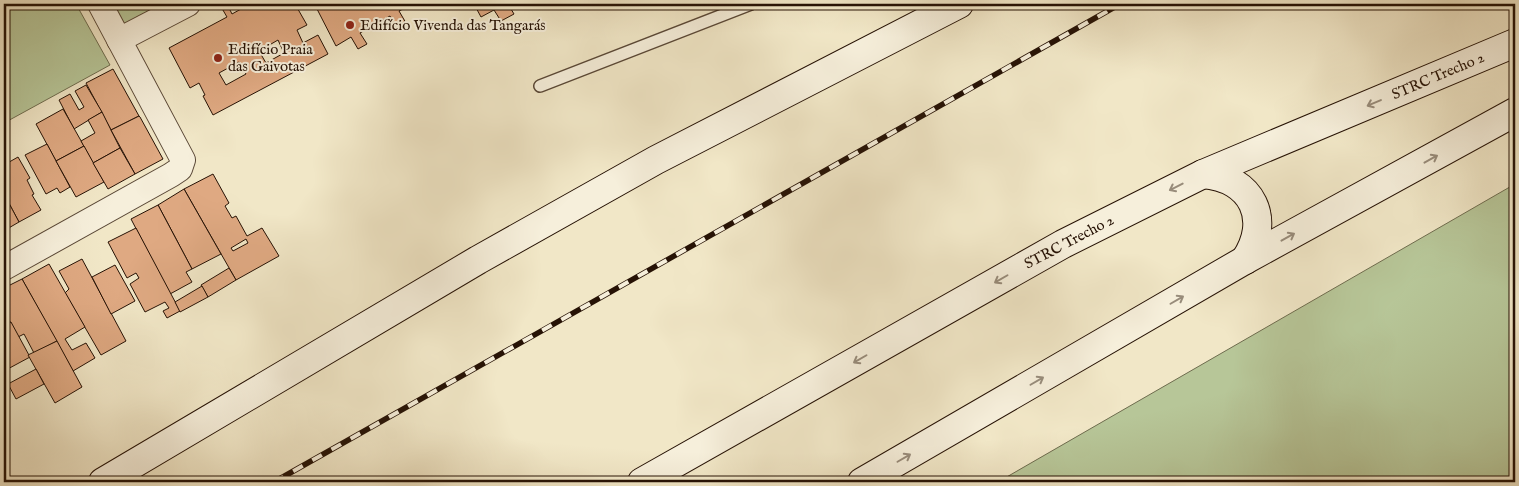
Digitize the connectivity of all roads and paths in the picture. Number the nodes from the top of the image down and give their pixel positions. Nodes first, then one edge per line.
1 (100, 4) edge
2 (188, 4) edge
3 (751, 4) edge
4 (960, 4) edge
5 (119, 40) junction
6 (1515, 43) edge
7 (540, 86) dead end
8 (1515, 112) edge
9 (1203, 174) junction
10 (1246, 260) junction
11 (4, 268) edge
12 (103, 482) edge
13 (642, 482) edge
14 (862, 482) edge

1 - 5 street
2 - 5 street
3 - 7 lane
4 - 12 main road
5 - 11 street
6 -> 9 main road, STRC Trecho 2
10 -> 8 main road
9 - 10 main road
9 -> 13 main road, STRC Trecho 2
14 -> 10 main road

